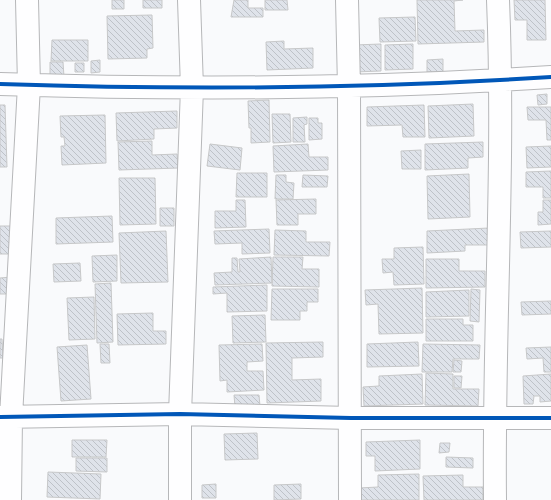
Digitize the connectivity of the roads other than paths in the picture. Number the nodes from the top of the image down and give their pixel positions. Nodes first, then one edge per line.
1 (27, 0) edge
2 (190, 0) edge
3 (347, 0) edge
4 (498, 0) edge
5 (551, 77) edge
6 (501, 80) junction
7 (0, 84) edge
8 (30, 85) junction
9 (349, 87) junction
10 (192, 88) junction
11 (180, 414) junction
12 (494, 416) junction
13 (6, 417) edge
14 (351, 418) junction
15 (551, 418) edge
16 (10, 500) edge
17 (180, 500) edge
18 (350, 500) edge
19 (495, 500) edge

1 - 8 street
2 - 10 street
3 - 9 street
4 - 6 street
5 - 6 street
6 - 9 street
6 - 12 street
7 - 8 street
8 - 10 street
8 - 13 street
9 - 10 street
9 - 14 street
10 - 11 street
11 - 13 street
11 - 14 street
11 - 17 street
12 - 14 street
12 - 15 street
12 - 19 street
13 - 16 street
14 - 18 street

